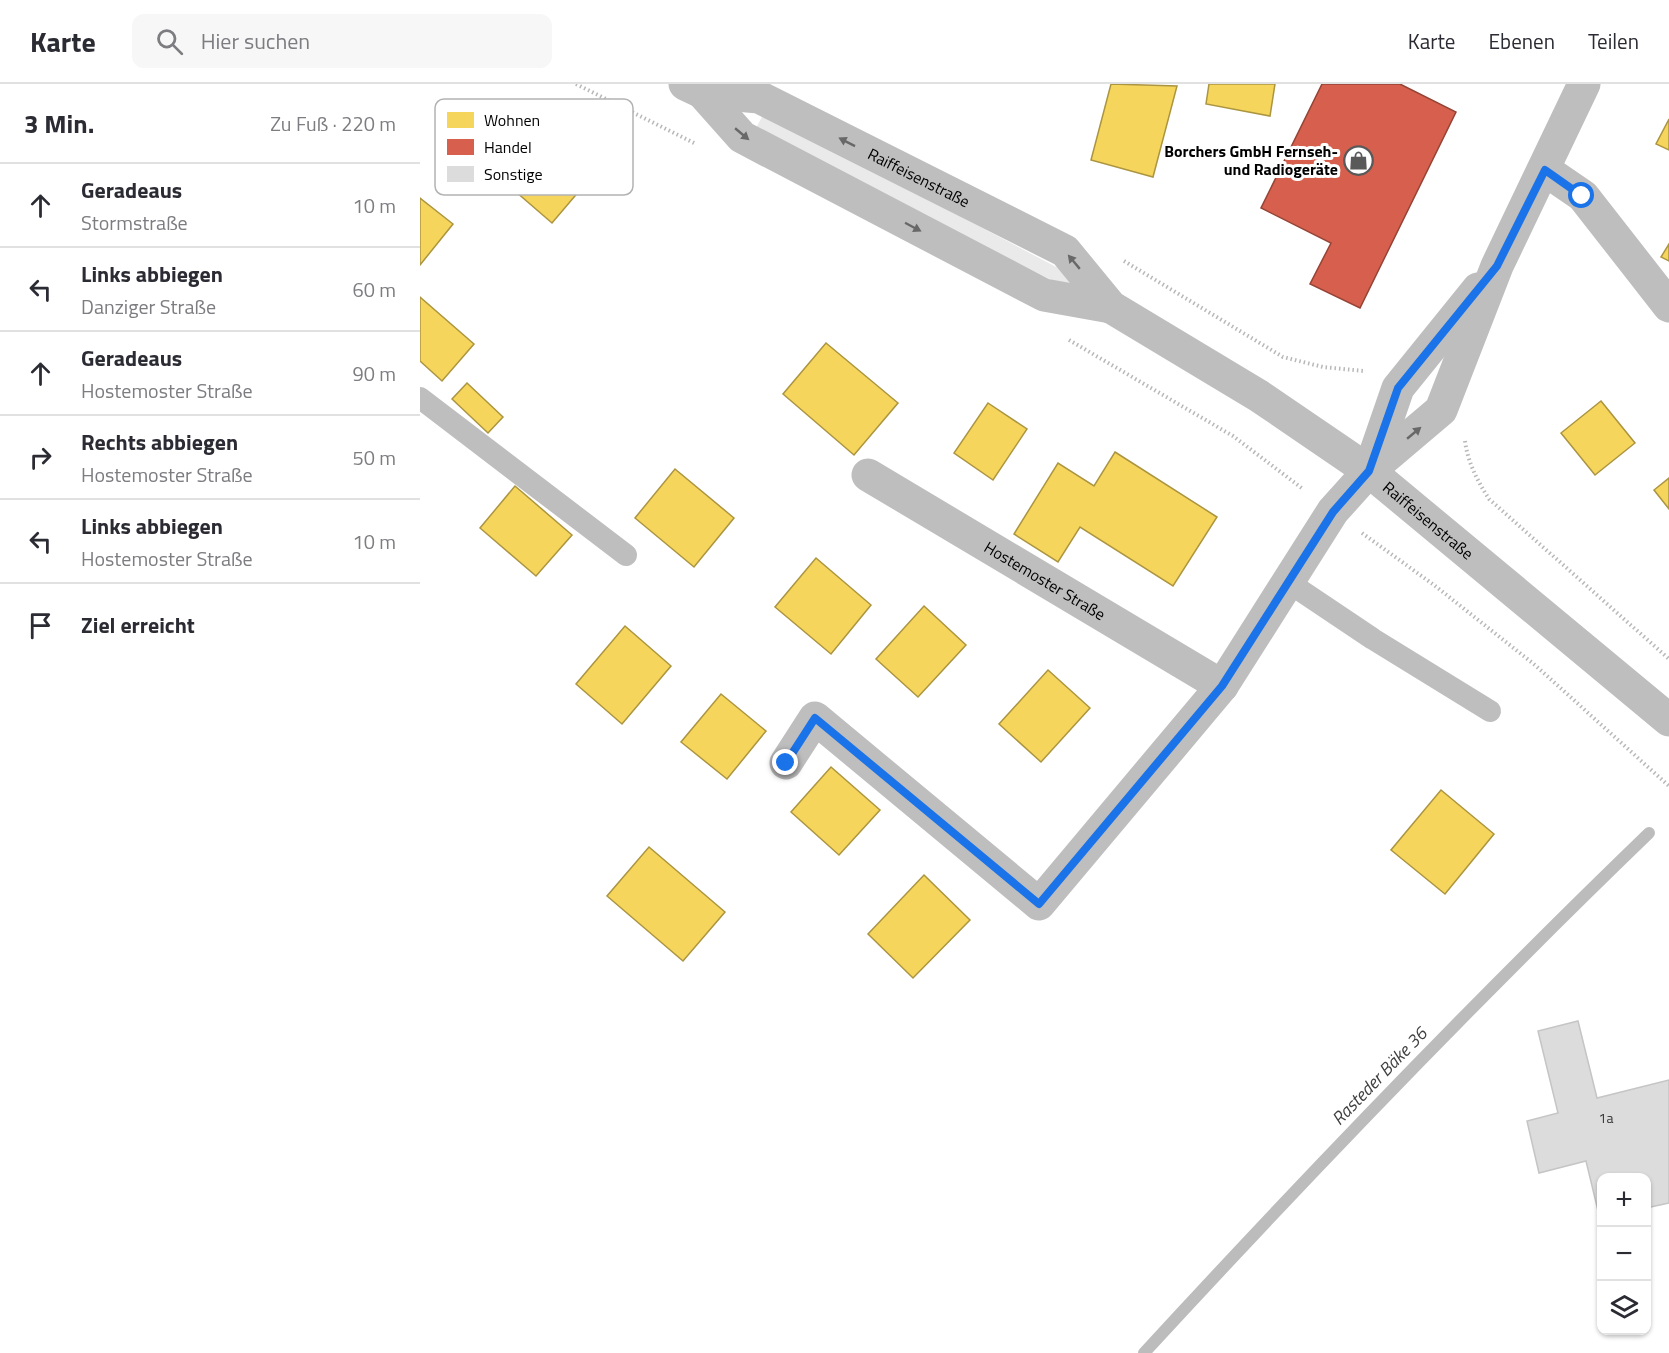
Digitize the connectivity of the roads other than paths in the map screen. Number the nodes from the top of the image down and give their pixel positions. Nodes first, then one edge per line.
1 (1584, 84) edge
2 (694, 88) edge
3 (1545, 170) junction
4 (1497, 266) junction
5 (1669, 306) edge
6 (1111, 307) junction
7 (420, 398) edge
8 (1369, 471) junction
9 (868, 475) dead end
10 (626, 555) dead end
11 (1288, 582) junction
12 (1222, 686) junction
13 (1490, 711) dead end
14 (1669, 720) edge
15 (786, 763) dead end

1 - 3 street
2 -> 6 street, Raiffeisenstraße
6 -> 2 street, Raiffeisenstraße
3 - 4 street
3 - 5 street
4 - 8 street
8 -> 4 street
6 - 8 street, Raiffeisenstraße
7 - 10 lane
8 - 11 street
8 - 14 street, Raiffeisenstraße
9 - 12 street, Hostemoster Straße
11 - 12 street
11 - 13 lane
12 - 15 street

